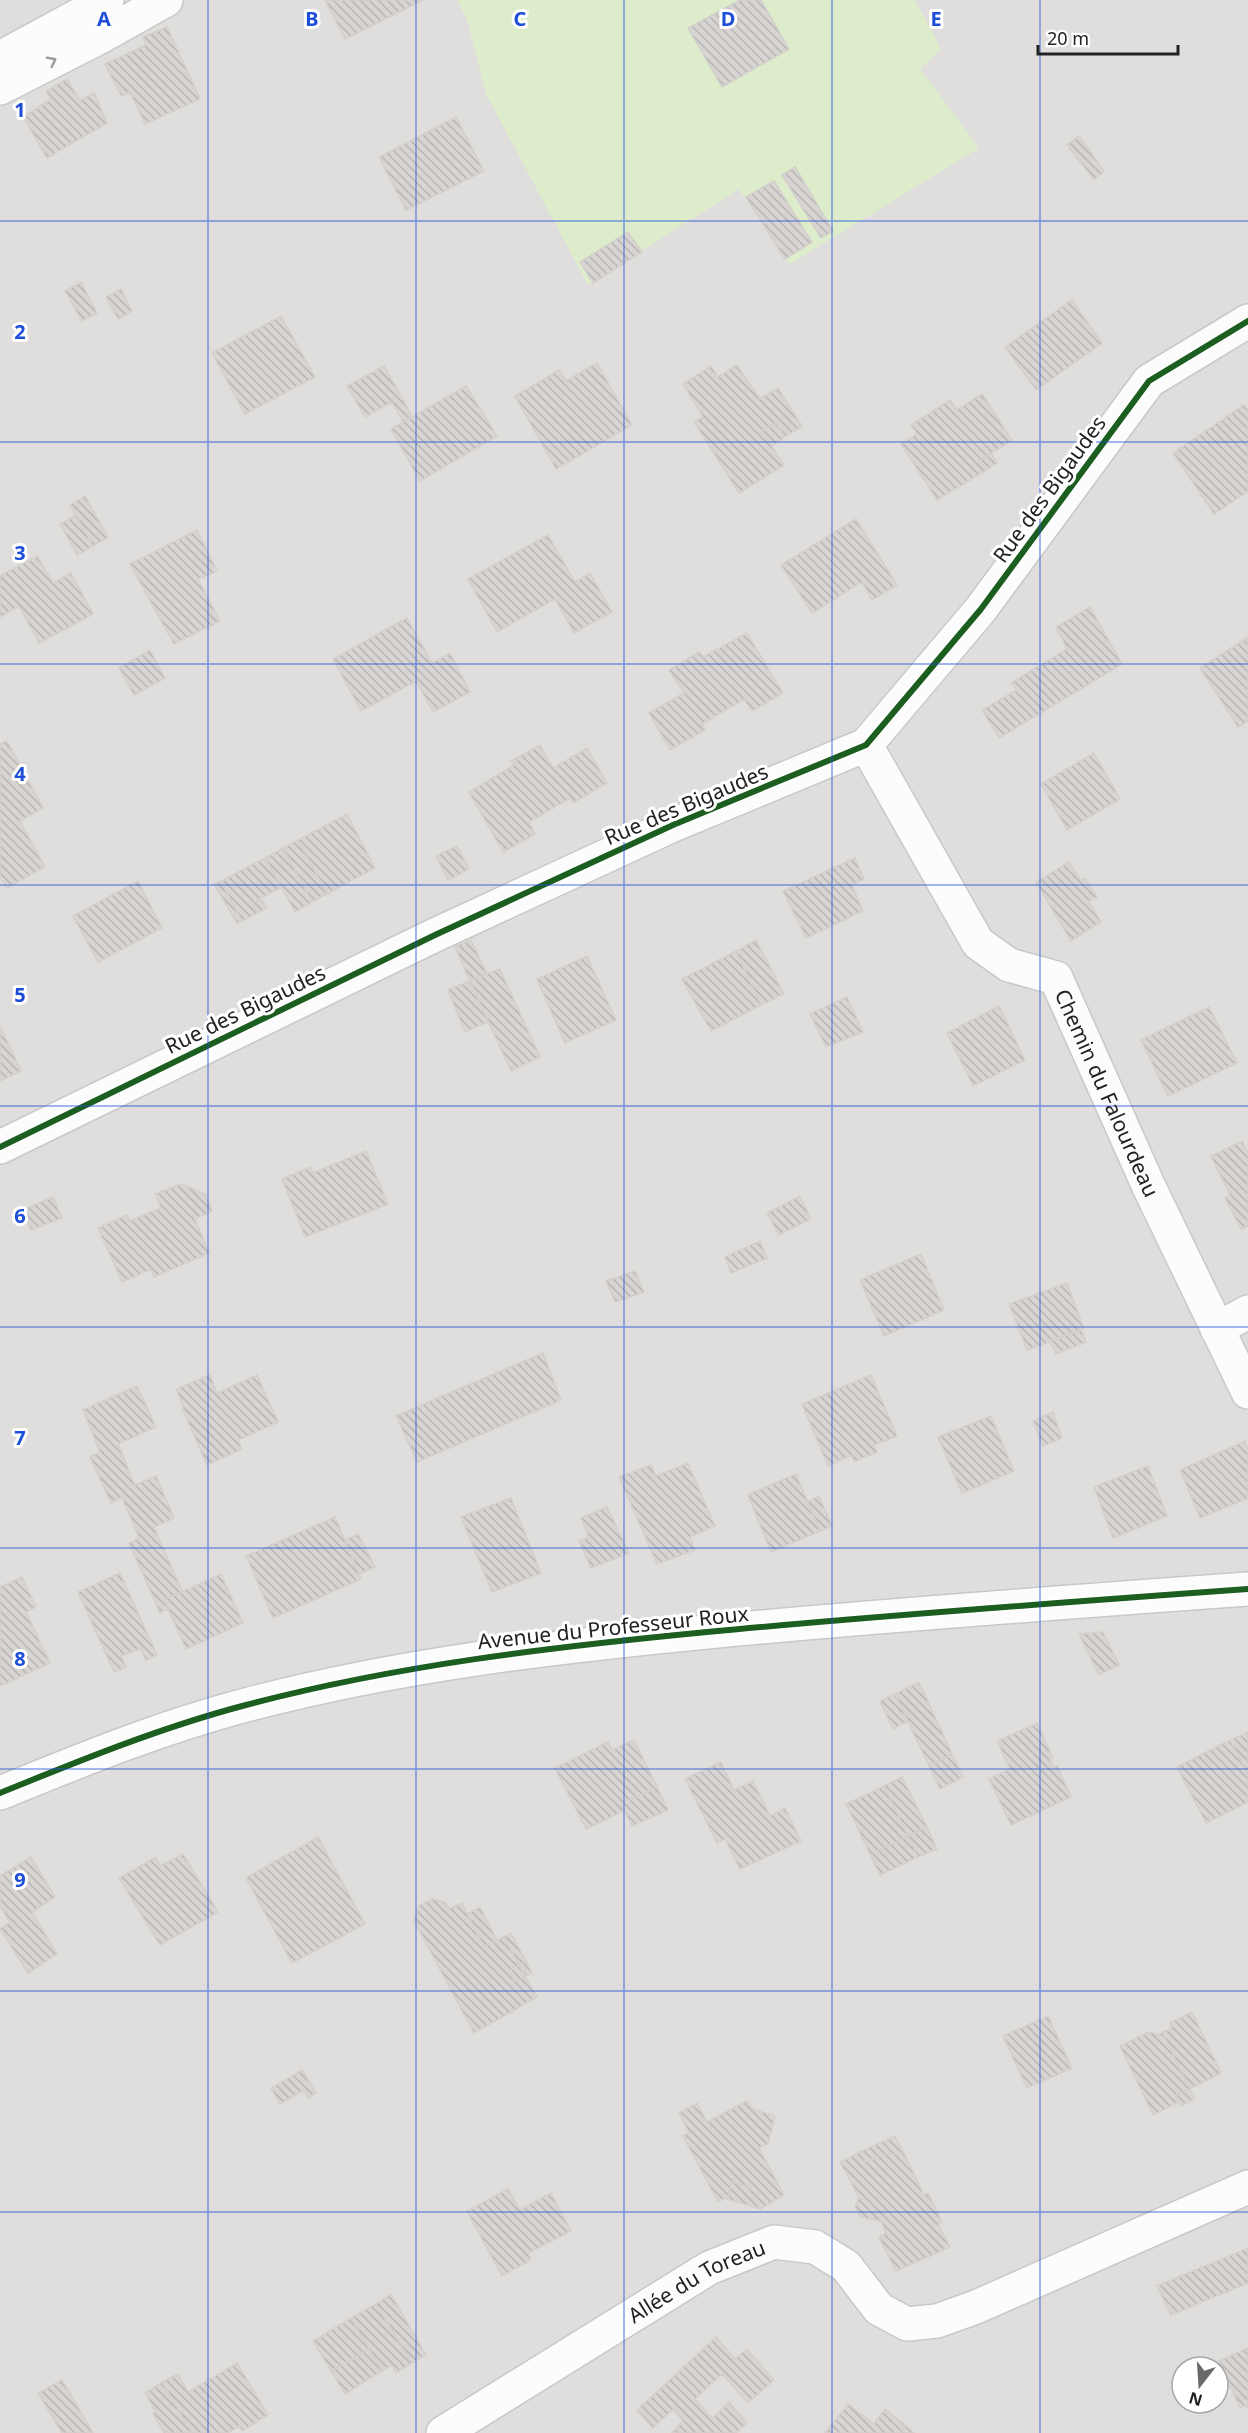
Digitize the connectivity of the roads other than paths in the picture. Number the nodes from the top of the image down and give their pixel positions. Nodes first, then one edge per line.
1 (107, 0) edge
2 (166, 0) edge
3 (75, 21) edge
4 (0, 58) edge
5 (0, 88) edge
6 (1248, 321) edge
7 (866, 746) junction
8 (0, 1147) edge
9 (1248, 1312) edge
10 (1217, 1329) junction
11 (1248, 1392) edge
12 (1248, 1589) edge
13 (0, 1793) edge
14 (1248, 2187) edge
15 (443, 2433) edge

1 - 3 street
2 - 3 street
3 - 4 street
5 -> 3 street
6 - 7 street, Rue des Bigaudes
7 - 8 street, Rue des Bigaudes
7 - 10 street, Chemin du Falourdeau
9 - 10 street
10 - 11 street, Chemin du Falourdeau
12 - 13 street, Avenue du Professeur Roux
14 - 15 street, Allée du Toreau

